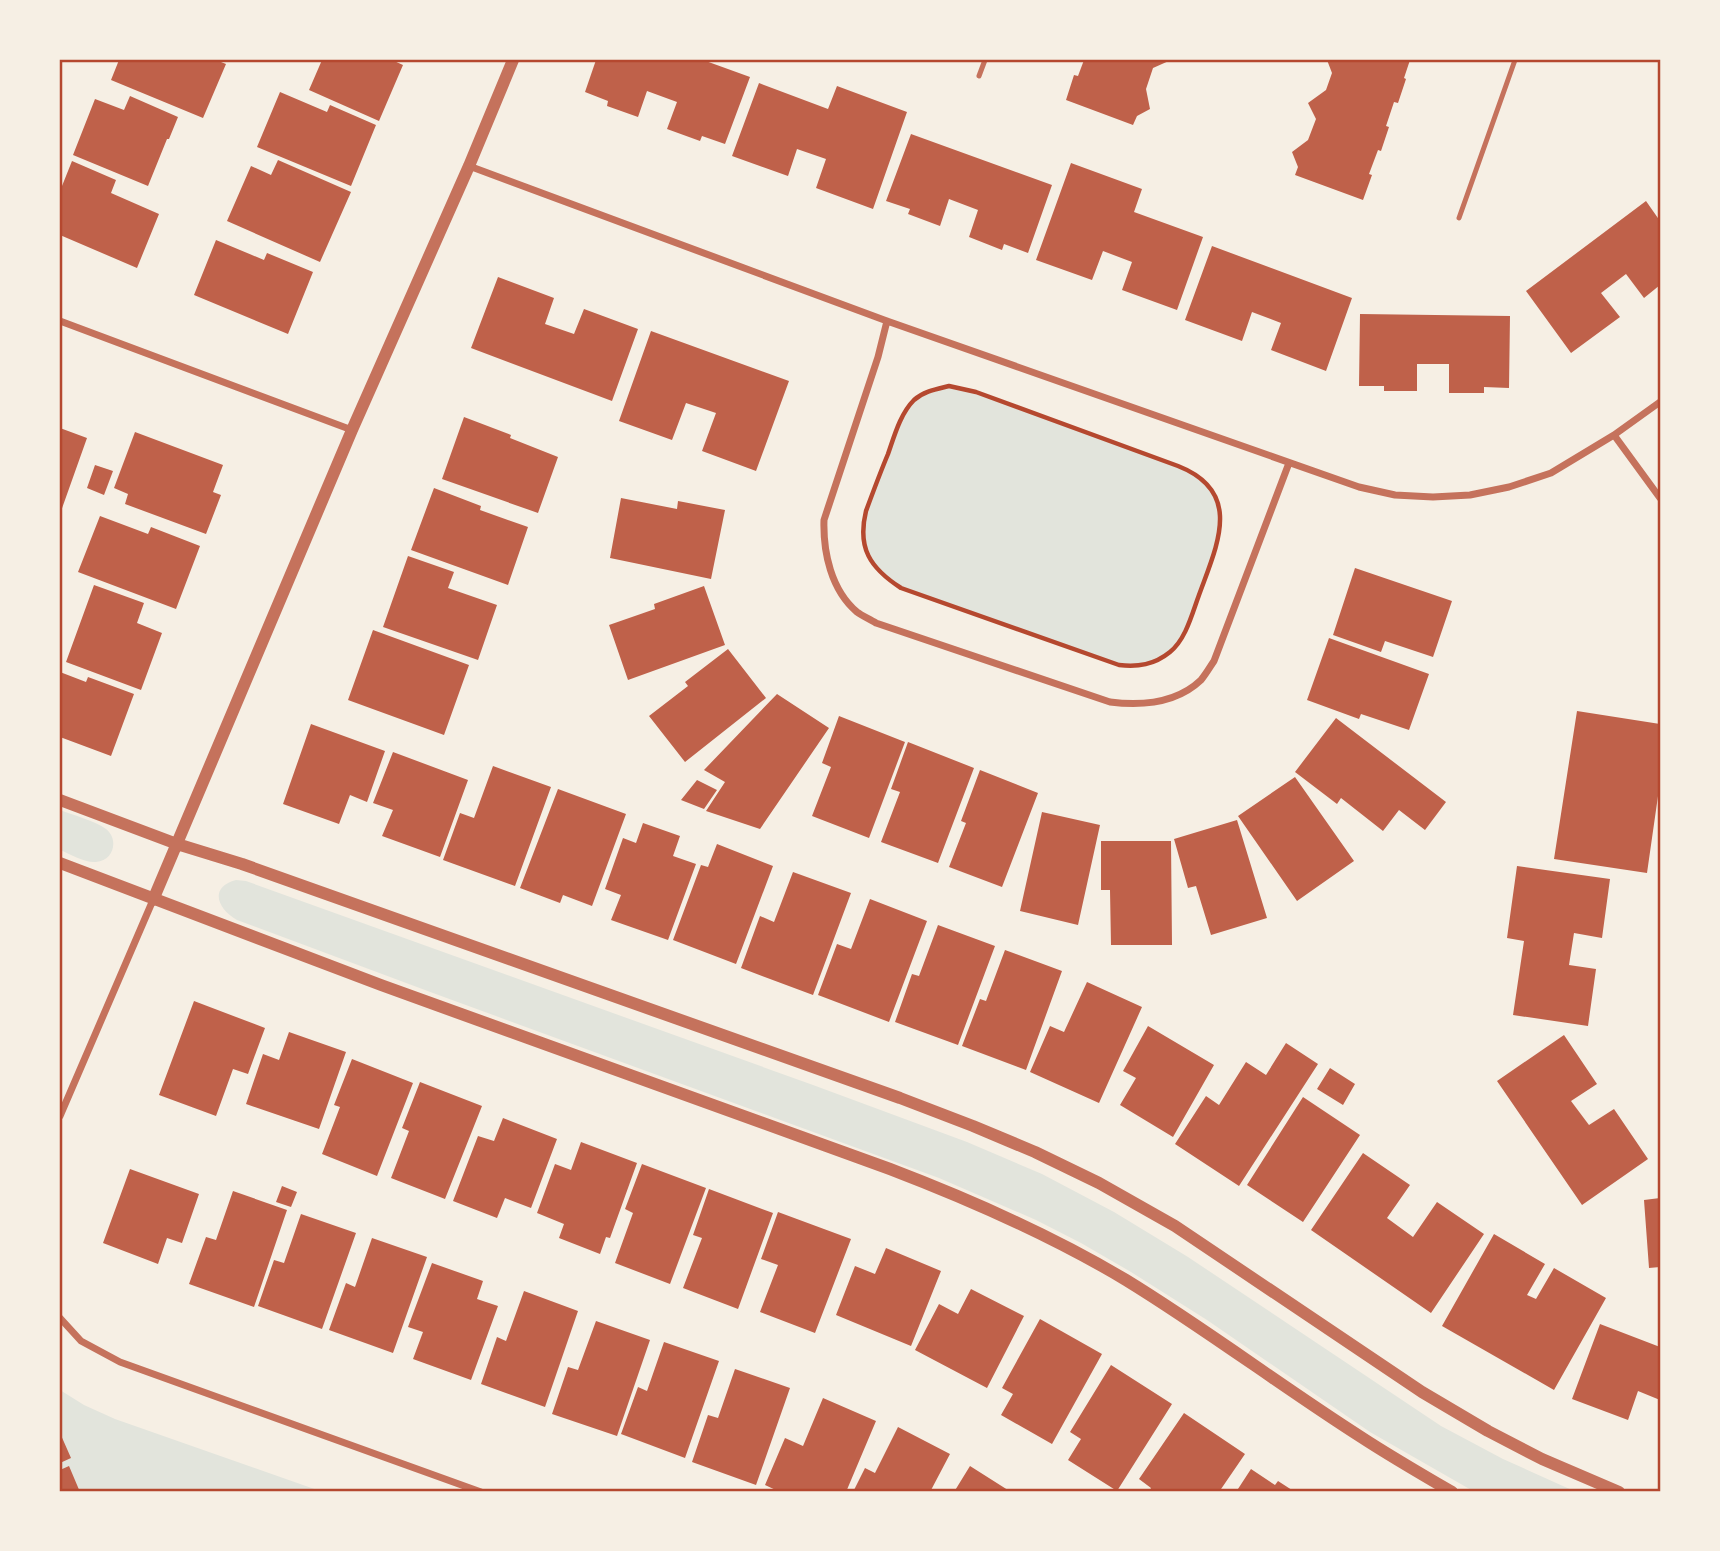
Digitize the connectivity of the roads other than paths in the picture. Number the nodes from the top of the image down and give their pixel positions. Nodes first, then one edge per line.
1 (513, 60) edge
2 (985, 60) edge
3 (1515, 60) edge
4 (979, 76) dead end
5 (469, 166) junction
6 (1459, 218) dead end
7 (60, 321) edge
8 (887, 321) junction
9 (1661, 401) edge
10 (352, 430) junction
11 (1614, 435) junction
12 (1289, 463) junction
13 (1661, 498) edge
14 (60, 800) edge
15 (177, 844) junction
16 (60, 863) edge
17 (153, 900) junction
18 (60, 1116) edge
19 (60, 1318) edge
20 (481, 1492) edge
21 (1452, 1492) edge
22 (1619, 1492) edge

1 - 5 street
2 - 4 lane
3 - 6 lane
5 - 8 street
5 - 10 street
7 - 10 street
8 - 12 street
8 - 12 street
9 - 11 street
10 - 15 street
11 - 12 street
11 - 13 street
14 - 15 street
15 - 17 street
15 - 22 street
16 - 17 street
17 - 18 street
17 - 21 street
19 - 20 street

